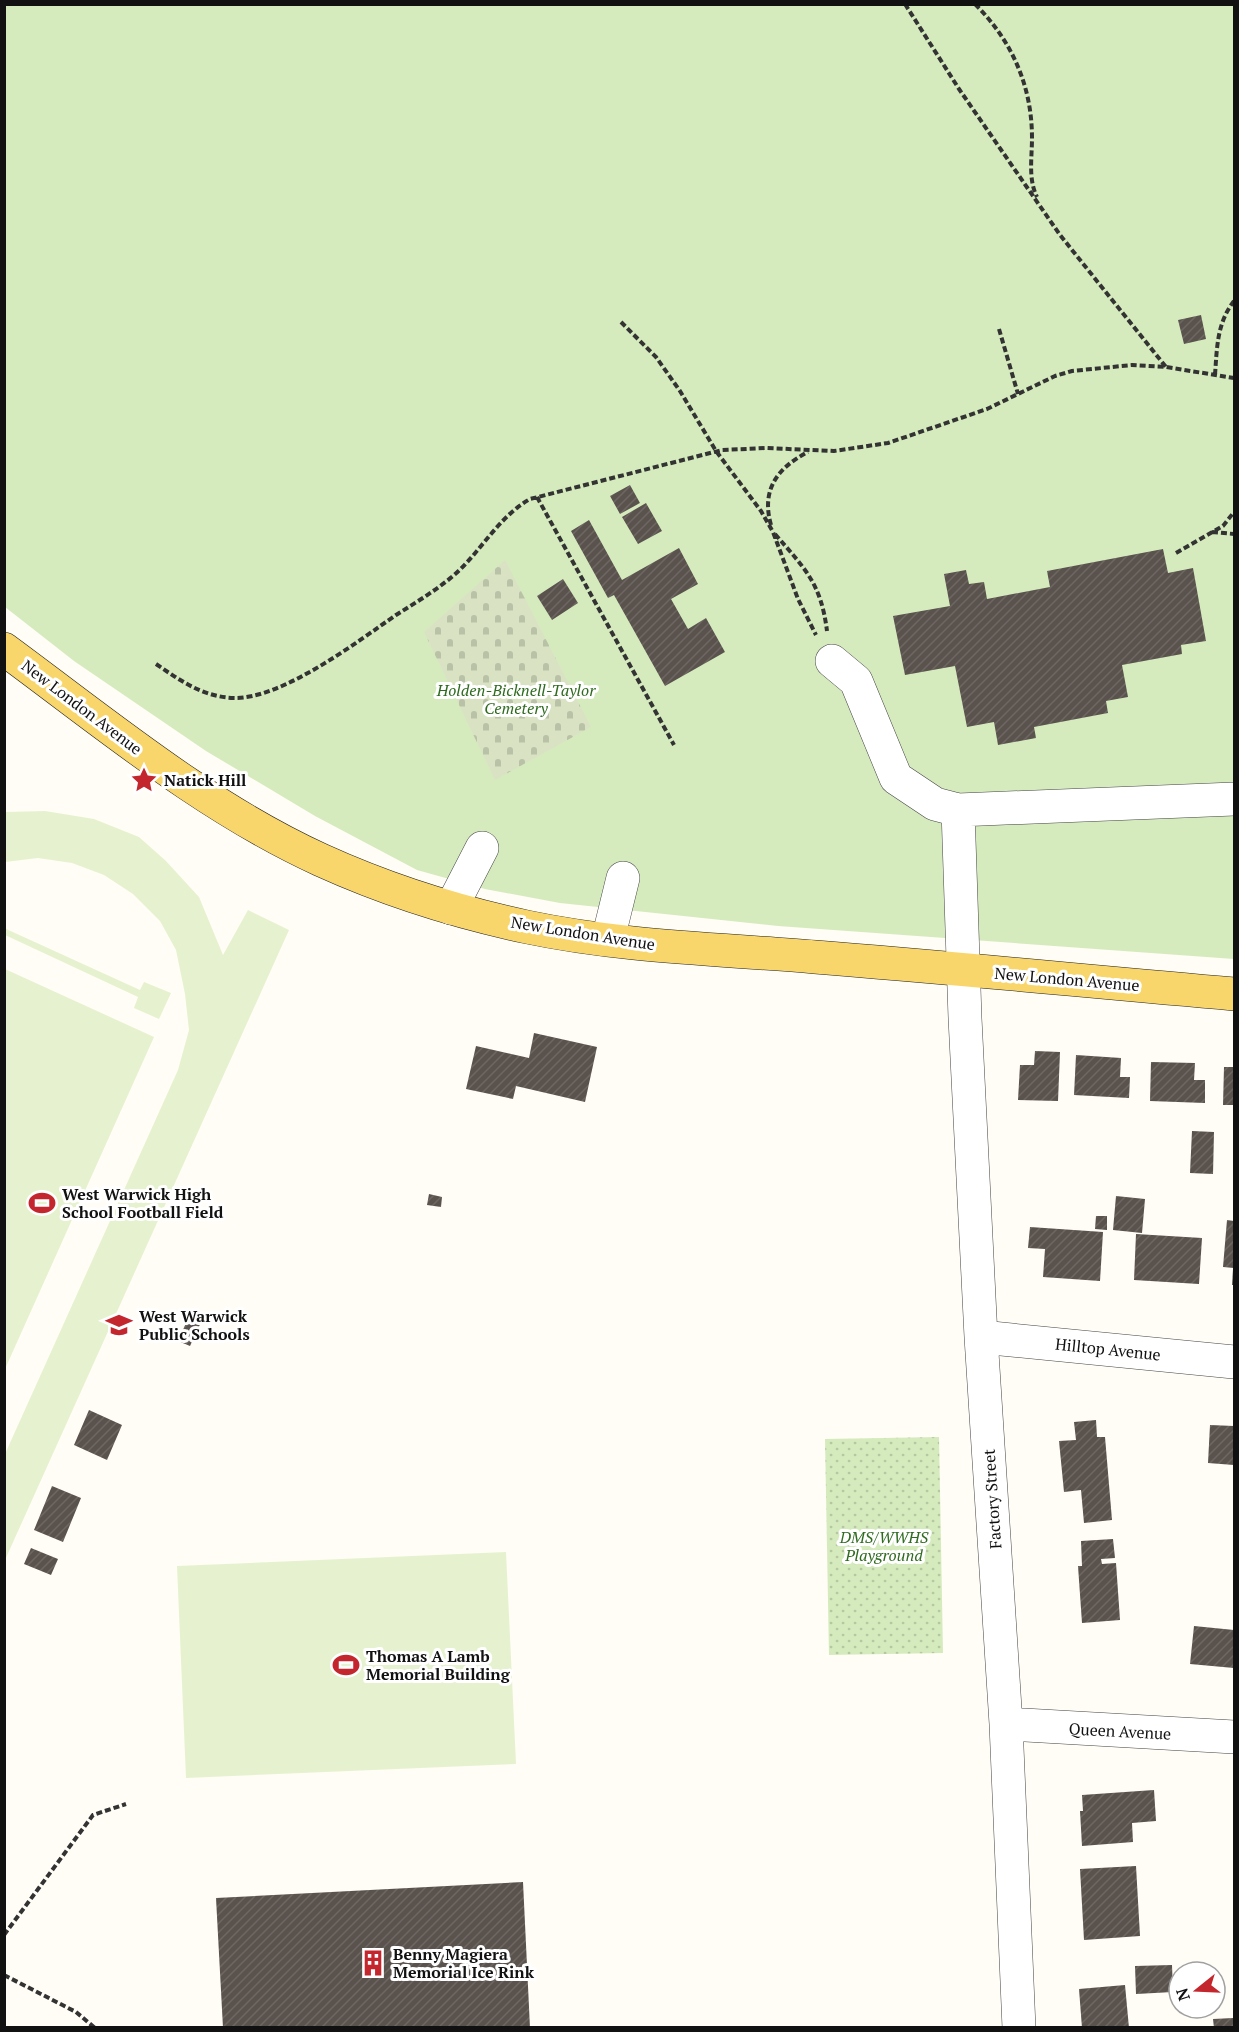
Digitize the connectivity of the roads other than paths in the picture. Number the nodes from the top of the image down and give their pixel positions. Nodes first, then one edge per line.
1 (4, 649) edge
2 (832, 661) road end
3 (1234, 799) edge
4 (958, 810) junction
5 (482, 848) dead end
6 (623, 878) dead end
7 (451, 908) junction
8 (608, 939) junction
9 (963, 970) junction
10 (1234, 993) edge
11 (981, 1336) junction
12 (1234, 1362) edge
13 (1006, 1724) junction
14 (1234, 1737) edge
15 (1018, 2028) edge

1 - 7 main road, New London Avenue
2 - 4 street
3 - 4 street
4 - 9 street, Factory Street
5 - 7 street
6 - 8 street
7 - 8 main road, New London Avenue
8 - 9 main road, New London Avenue
9 - 10 main road, New London Avenue
9 - 11 street, Factory Street
11 - 12 street, Hilltop Avenue
11 - 13 street, Factory Street
13 - 14 street, Queen Avenue
13 - 15 street, Factory Street

